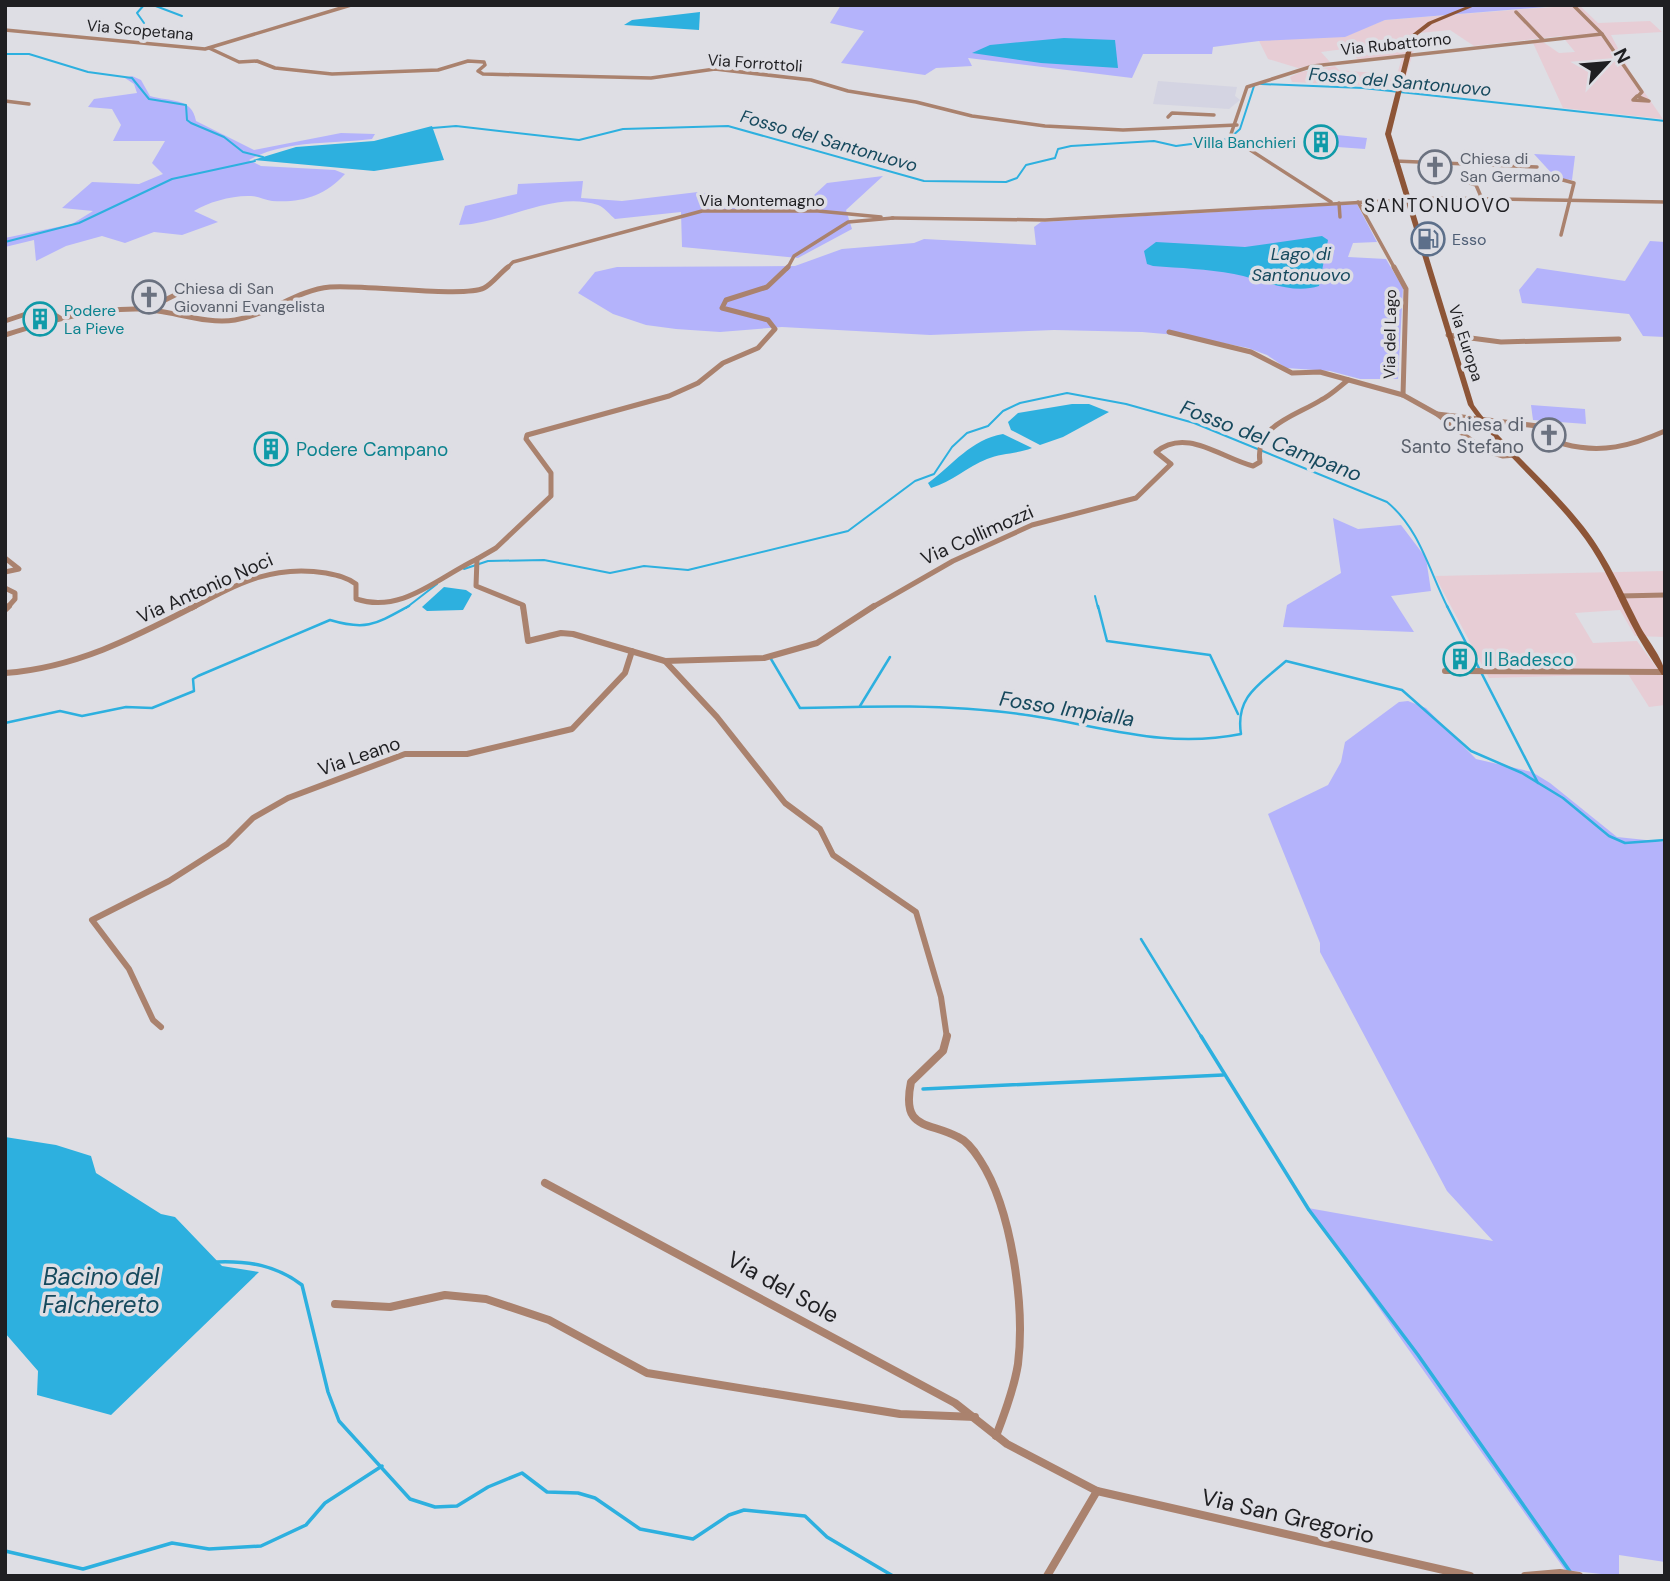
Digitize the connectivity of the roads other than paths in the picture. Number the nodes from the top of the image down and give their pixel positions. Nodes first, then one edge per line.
1 (351, 5) edge
2 (1475, 5) edge
3 (1573, 5) edge
4 (1516, 12) dead end
5 (5, 30) edge
6 (1602, 34) junction
7 (1542, 40) junction
8 (209, 48) junction
9 (1406, 55) junction
10 (1638, 96) dead end
11 (5, 101) edge
12 (29, 104) dead end
13 (1214, 115) dead end
14 (1237, 125) junction
15 (1172, 128) junction
16 (1395, 161) junction
17 (1537, 167) dead end
18 (1548, 176) dead end
19 (1471, 183) dead end
20 (1482, 199) junction
21 (1406, 200) junction
22 (1570, 200) junction
23 (1358, 202) junction
24 (1665, 202) edge
25 (1339, 203) junction
26 (1332, 204) junction
27 (1340, 217) dead end
28 (893, 218) junction
29 (1561, 235) dead end
30 (175, 295) dead end
31 (106, 311) junction
32 (60, 318) junction
33 (5, 321) edge
34 (1169, 332) dead end
35 (5, 335) edge
36 (1448, 335) junction
37 (1619, 339) dead end
38 (1348, 380) junction
39 (1403, 395) junction
40 (1437, 414) junction
41 (1480, 419) junction
42 (1665, 431) edge
43 (1516, 455) junction
44 (5, 558) edge
45 (477, 559) junction
46 (5, 572) edge
47 (5, 587) edge
48 (1665, 595) edge
49 (1620, 596) junction
50 (5, 610) edge
51 (632, 651) junction
52 (665, 661) junction
53 (1445, 671) dead end
54 (1664, 672) edge
55 (5, 673) edge
56 (161, 1027) dead end
57 (545, 1183) dead end
58 (335, 1304) dead end
59 (975, 1417) junction
60 (996, 1436) junction
61 (1097, 1491) junction
62 (1047, 1576) edge
63 (1470, 1576) edge
64 (1525, 1576) edge
65 (1579, 1576) edge

1 - 8 street, Via Scopetana
2 - 9 main road, Via Europa
3 - 6 street
4 - 7 street
5 - 8 street, Via Scopetana
6 - 7 street, Via Rubattorno
6 - 10 street
7 - 9 street, Via Rubattorno
8 - 15 street, Via Forrottoli
9 - 14 street, Via Rubattorno
9 - 16 main road, Via Europa
11 - 12 street
13 - 15 street
14 - 15 street, Via Forrottoli
14 - 26 street, Via Rubattorno
16 - 17 street
16 - 21 main road, Via Europa
18 - 22 street
19 - 20 street
20 - 21 street, Via Montemagno
20 - 22 street, Via Montemagno
21 - 23 street, Via Montemagno
21 - 36 main road, Via Europa
22 - 24 street, Via Montemagno
22 - 29 street
23 - 25 street, Via Montemagno
23 - 39 street, Via del Lago
25 - 26 street, Via Montemagno
25 - 27 street
26 - 28 street, Via Montemagno
28 - 31 street, Via Montemagno
28 - 45 street
30 - 31 street
31 - 32 street, Via Montemagno
32 - 33 street
32 - 35 street
34 - 38 street
36 - 37 street
36 - 41 main road, Via Europa
38 - 39 street
38 - 52 street, Via Collimozzi
39 - 40 street
40 - 41 street
40 - 43 street
41 - 42 street
41 - 43 main road, Via Europa
43 - 49 main road, Via Europa
44 - 46 street
45 - 51 street
45 - 55 street, Via Antonio Noci
47 - 50 street
48 - 49 street
49 - 54 main road, Via Europa
51 - 52 street
51 - 56 street, Via Leano
52 - 60 street
53 - 54 street
57 - 59 street, Via del Sole
58 - 59 street
59 - 60 street, Via del Sole
60 - 61 street, Via San Gregorio
61 - 62 street
61 - 63 street, Via San Gregorio
64 - 65 street

